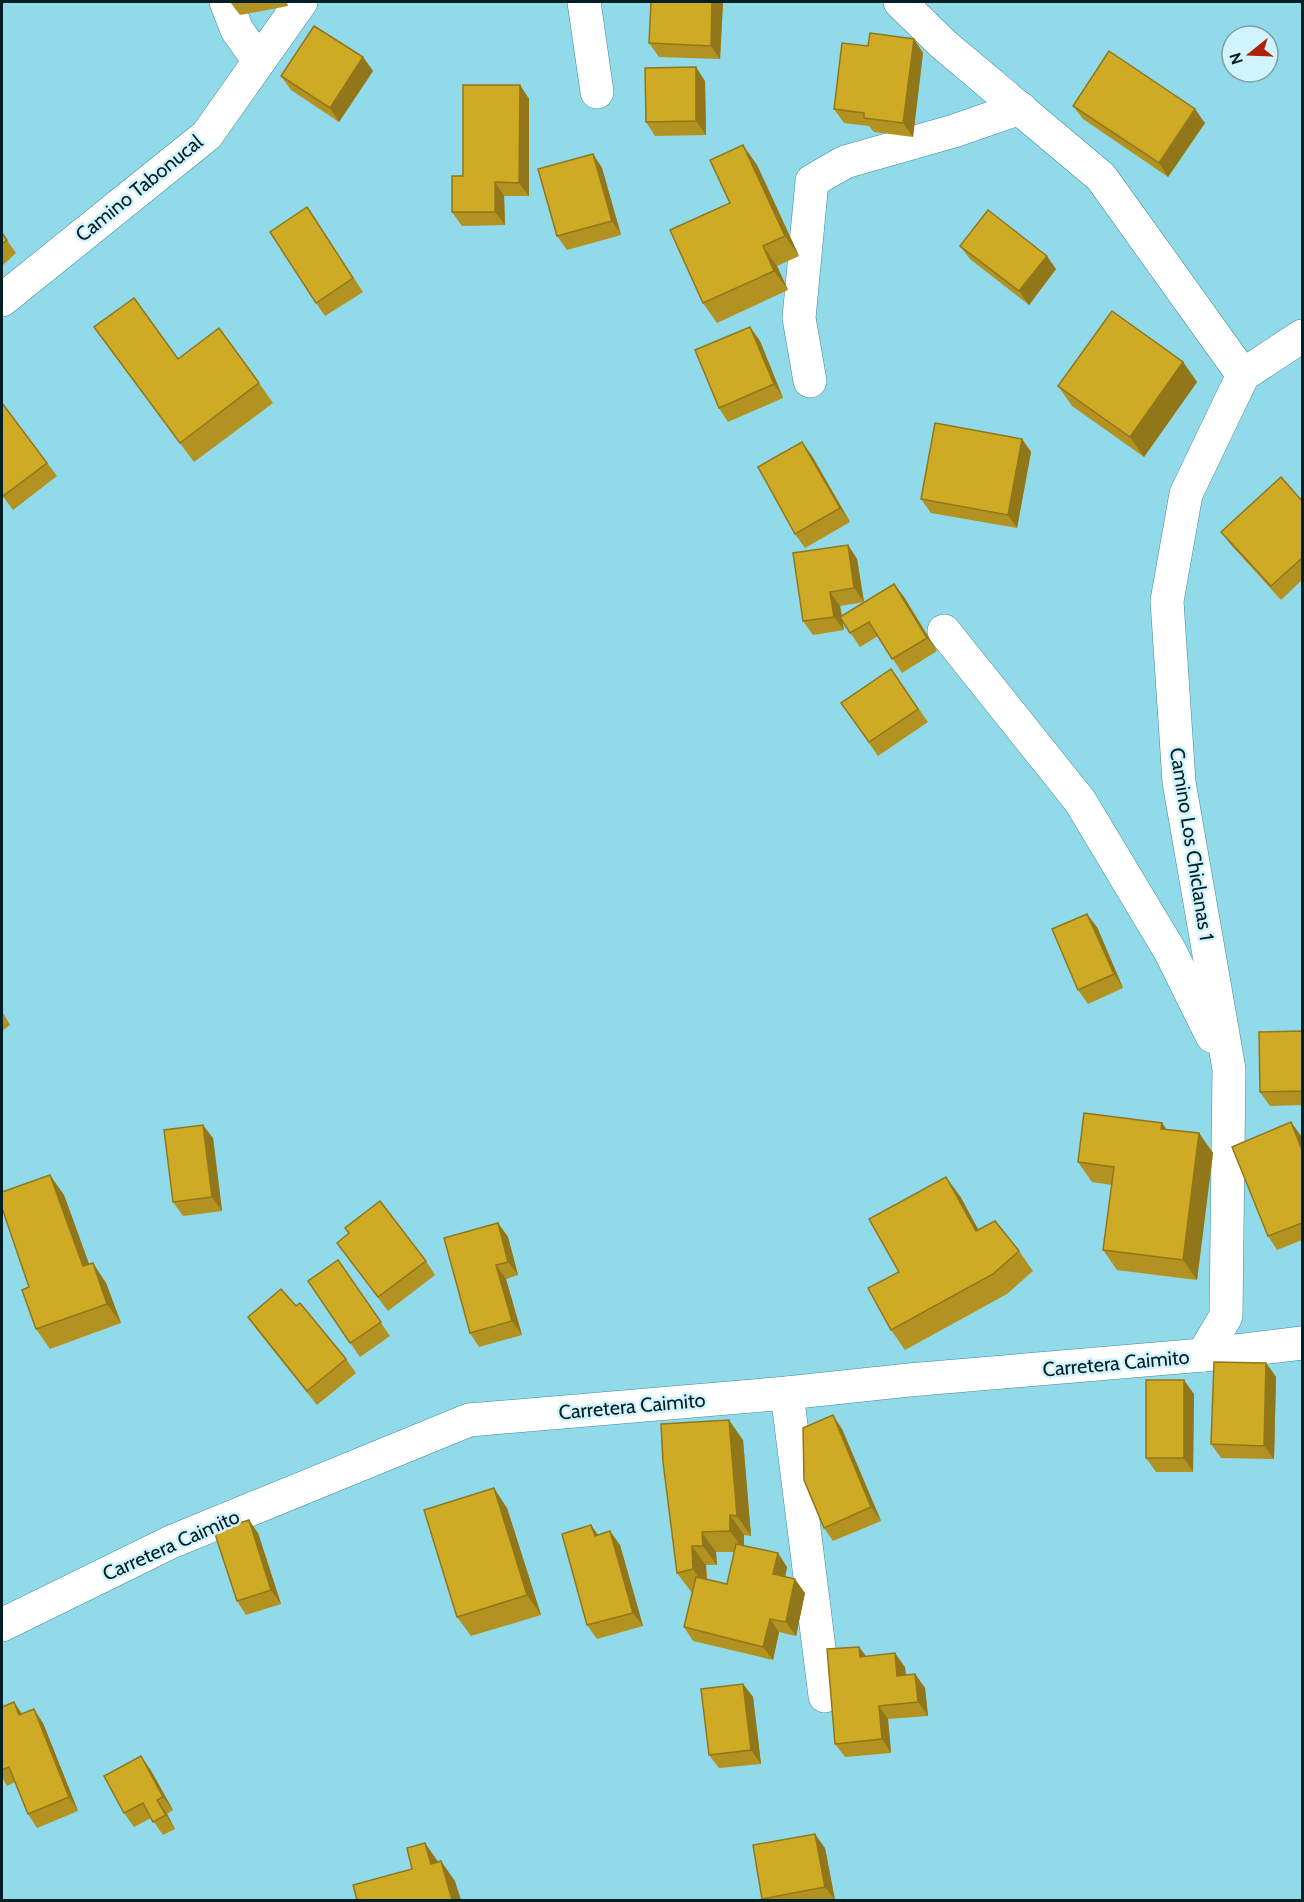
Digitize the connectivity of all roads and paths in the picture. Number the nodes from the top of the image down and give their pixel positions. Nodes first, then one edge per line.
1 (226, 2) edge
2 (301, 2) edge
3 (584, 2) edge
4 (900, 2) edge
5 (259, 61) junction
6 (597, 92) dead end
7 (1020, 108) junction
8 (2, 300) edge
9 (1302, 336) edge
10 (1244, 375) junction
11 (810, 381) dead end
12 (944, 631) dead end
13 (1229, 1069) junction
14 (1302, 1343) edge
15 (1203, 1355) junction
16 (787, 1394) junction
17 (2, 1625) edge
18 (825, 1696) dead end

1 - 5 street
2 - 5 street, Camino Tabonucal
3 - 6 street
4 - 7 street
5 - 8 street, Camino Tabonucal
7 - 10 street
7 - 11 street
9 - 10 street
10 - 13 street, Camino Los Chiclanas 1
12 - 13 street
13 - 15 street, Camino Los Chiclanas 1
14 - 15 street, Carretera Caimito
15 - 16 street, Carretera Caimito
16 - 17 street, Carretera Caimito
16 - 18 street

